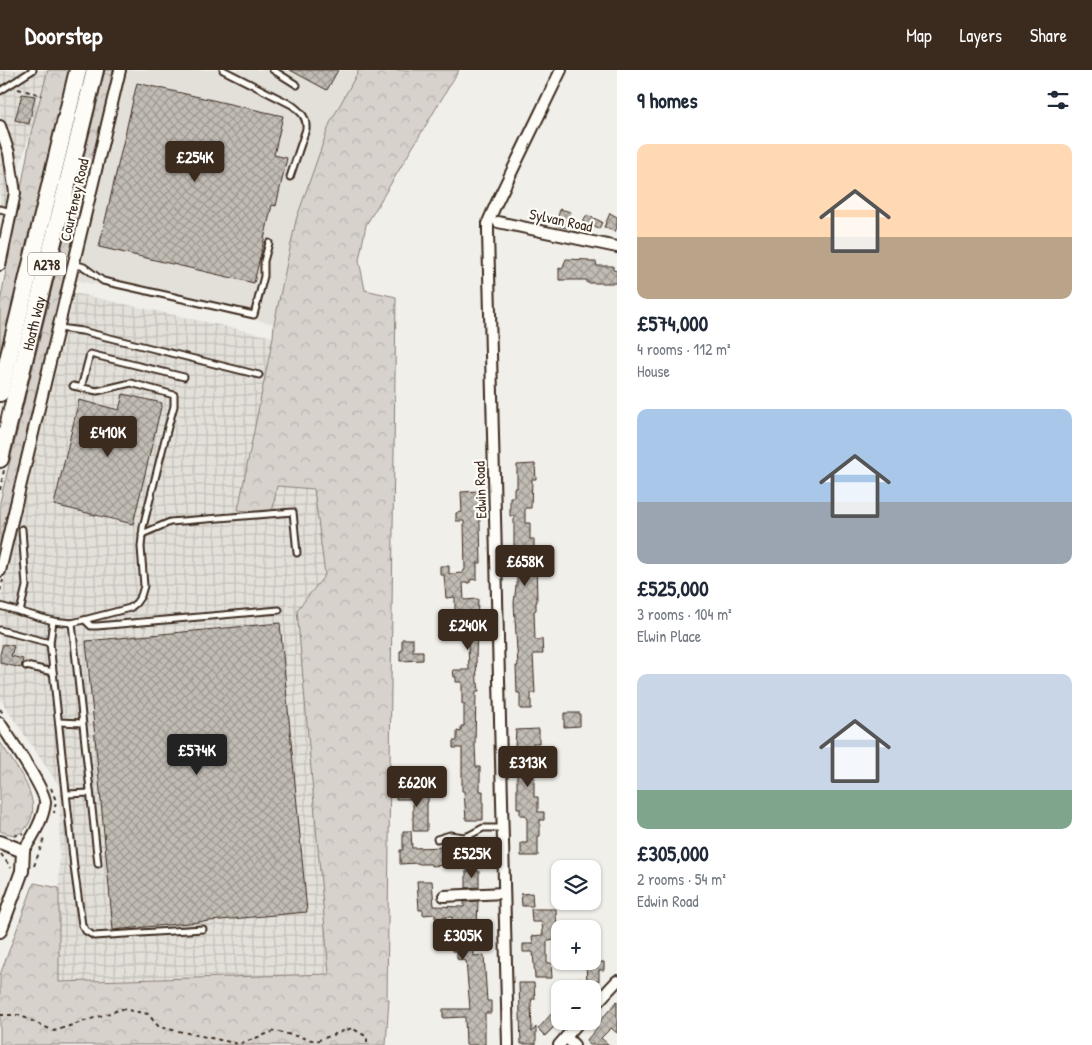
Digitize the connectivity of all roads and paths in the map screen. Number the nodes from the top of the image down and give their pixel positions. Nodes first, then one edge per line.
1 (33, 70) edge
2 (78, 70) edge
3 (95, 70) edge
4 (120, 70) edge
5 (223, 70) edge
6 (273, 70) edge
7 (561, 70) edge
8 (13, 82) junction
9 (297, 85) dead end
10 (0, 91) edge
11 (42, 95) dead end
12 (0, 126) edge
13 (290, 177) dead end
14 (0, 209) edge
15 (11, 212) junction
16 (498, 222) dead end
17 (269, 243) dead end
18 (617, 247) edge
19 (74, 264) junction
20 (0, 265) edge
21 (59, 328) junction
22 (259, 375) dead end
23 (184, 377) dead end
24 (73, 386) dead end
25 (81, 388) junction
26 (0, 393) edge
27 (0, 459) edge
28 (22, 529) dead end
29 (142, 534) junction
30 (296, 553) dead end
31 (0, 571) edge
32 (0, 606) edge
33 (279, 610) dead end
34 (20, 612) junction
35 (85, 620) junction
36 (53, 621) junction
37 (72, 623) junction
38 (0, 630) edge
39 (50, 643) junction
40 (26, 666) dead end
41 (53, 672) junction
42 (59, 722) junction
43 (0, 723) edge
44 (82, 723) junction
45 (66, 794) junction
46 (90, 794) junction
47 (502, 828) junction
48 (23, 833) dead end
49 (437, 839) dead end
50 (4, 844) edge
51 (23, 851) junction
52 (98, 864) dead end
53 (12, 869) dead end
54 (504, 893) junction
55 (444, 896) dead end
56 (203, 929) dead end
57 (0, 931) edge
58 (617, 981) edge
59 (601, 998) edge
60 (0, 1015) edge
61 (572, 1030) edge
62 (562, 1041) edge
63 (367, 1045) edge
64 (508, 1045) edge
65 (574, 1045) edge

1 - 8 lane
2 - 26 main road, Hoath Way / A278
3 - 27 main road, Hoath Way / A278
4 - 19 street, Courteney Road
5 - 13 lane
6 - 9 lane
7 - 47 street, Edwin Road
8 - 10 lane
8 - 11 path
12 - 15 street
14 - 15 lane
15 - 20 street
16 - 18 street, Sylvan Road
17 - 19 lane
19 - 21 street, Courteney Road
21 - 22 lane
21 - 31 street, Courteney Road
23 - 25 lane
24 - 25 lane
25 - 29 lane
28 - 34 lane
29 - 30 lane
29 - 35 lane
32 - 34 lane
33 - 35 lane
34 - 36 lane
35 - 37 lane
36 - 37 lane
36 - 39 lane
37 - 44 lane
38 - 39 lane
39 - 41 lane
40 - 41 lane
41 - 42 lane
42 - 44 lane
42 - 45 lane
43 - 51 street
44 - 46 lane
45 - 46 lane
45 - 56 lane
46 - 52 lane
47 - 49 lane
47 - 54 street, Edwin Road
48 - 50 path
50 - 51 street
50 - 53 path
51 - 57 street
54 - 55 street
54 - 64 street, Edwin Road
58 - 59 street
60 - 63 path
61 - 62 street
62 - 65 street

